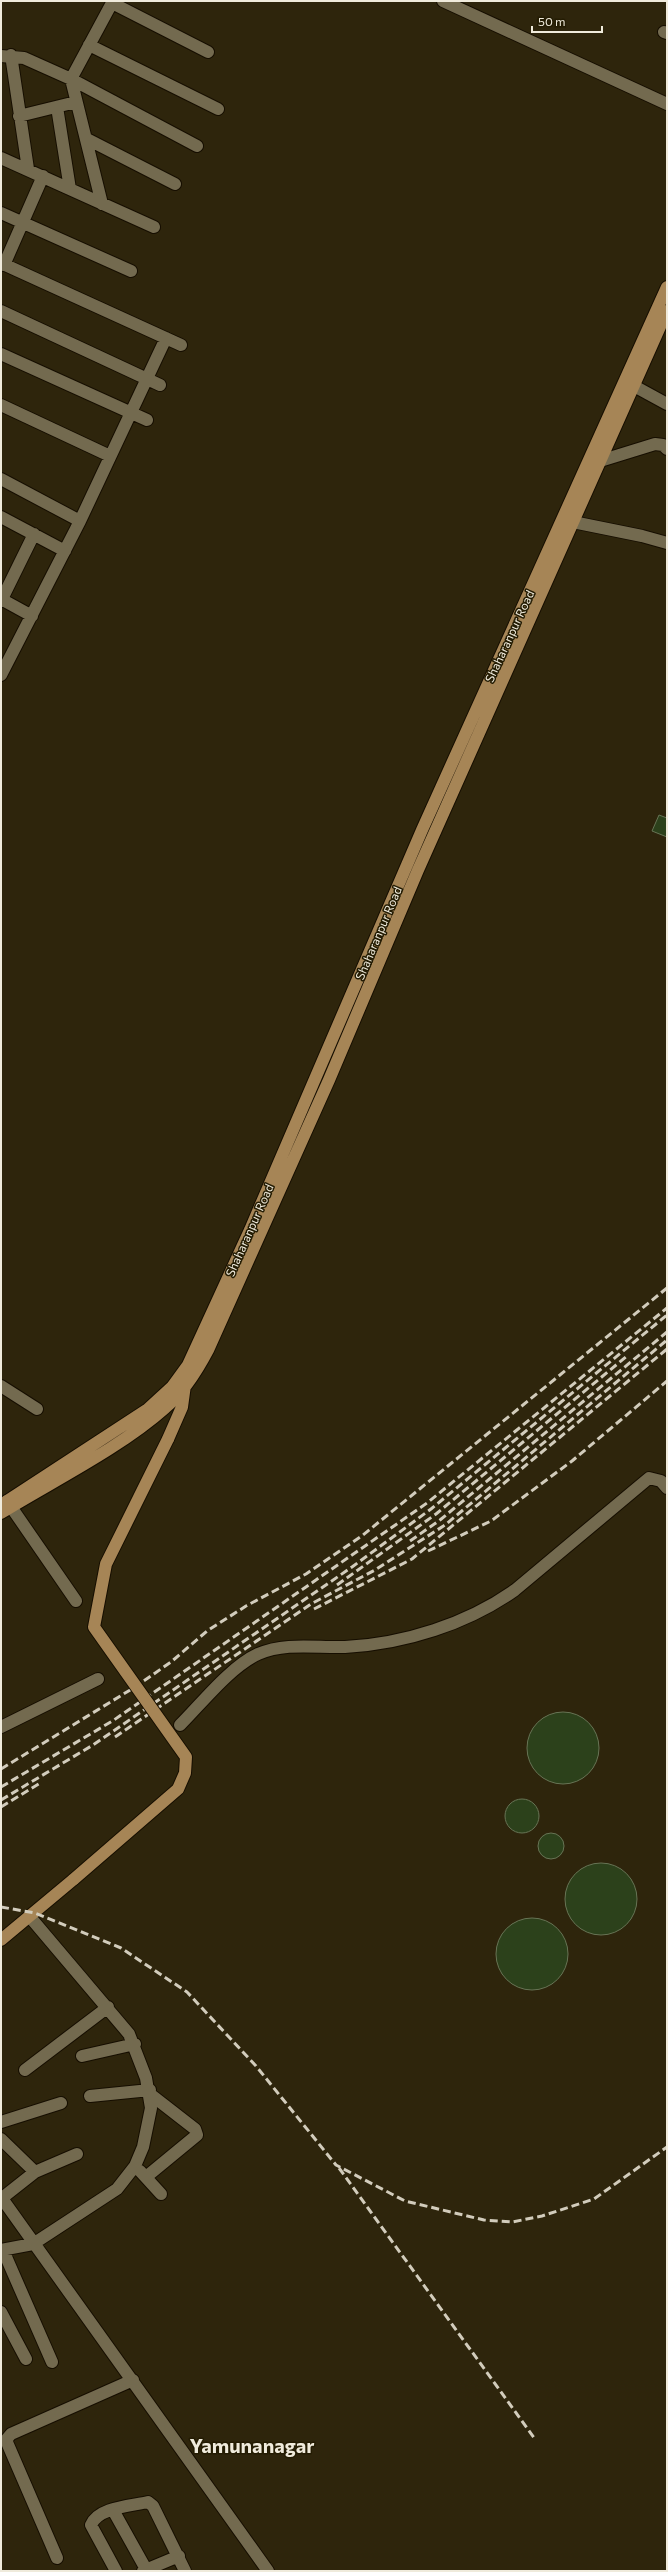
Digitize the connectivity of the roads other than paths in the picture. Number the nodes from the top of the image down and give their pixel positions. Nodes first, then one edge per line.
1 (443, 1) edge
2 (112, 2) edge
3 (89, 45) junction
4 (208, 52) dead end
5 (6, 55) edge
6 (71, 79) junction
7 (76, 102) junction
8 (667, 104) edge
9 (57, 107) junction
10 (218, 109) dead end
11 (19, 116) junction
12 (87, 139) junction
13 (197, 146) dead end
14 (1, 158) edge
15 (28, 169) junction
16 (43, 176) junction
17 (175, 184) dead end
18 (70, 189) junction
19 (102, 204) junction
20 (1, 213) edge
21 (22, 223) junction
22 (154, 227) dead end
23 (3, 264) edge
24 (131, 271) dead end
25 (667, 287) edge
26 (1, 311) edge
27 (667, 311) edge
28 (166, 338) junction
29 (181, 345) dead end
30 (1, 354) edge
31 (147, 380) junction
32 (160, 385) dead end
33 (634, 386) junction
34 (667, 404) edge
35 (1, 405) edge
36 (130, 413) junction
37 (146, 420) dead end
38 (667, 449) edge
39 (110, 456) junction
40 (600, 461) junction
41 (1, 479) edge
42 (1, 517) edge
43 (80, 521) junction
44 (568, 521) junction
45 (34, 534) junction
46 (667, 543) edge
47 (65, 551) junction
48 (1, 600) edge
49 (32, 616) junction
50 (1, 675) edge
51 (182, 1381) junction
52 (1, 1386) edge
53 (37, 1409) dead end
54 (667, 1488) edge
55 (5, 1506) edge
56 (76, 1601) dead end
57 (98, 1679) dead end
58 (180, 1725) dead end
59 (1, 1727) edge
60 (30, 1917) junction
61 (1, 1940) edge
62 (108, 2007) junction
63 (135, 2044) junction
64 (82, 2056) dead end
65 (25, 2070) dead end
66 (150, 2092) junction
67 (90, 2096) dead end
68 (61, 2103) dead end
69 (1, 2122) edge
70 (1, 2139) edge
71 (77, 2154) dead end
72 (135, 2166) junction
73 (35, 2172) junction
74 (146, 2177) junction
75 (161, 2194) dead end
76 (2, 2198) edge
77 (33, 2244) junction
78 (2, 2250) edge
79 (1, 2312) edge
80 (26, 2359) dead end
81 (52, 2362) dead end
82 (133, 2380) junction
83 (4, 2441) edge
84 (113, 2510) junction
85 (179, 2556) junction
86 (57, 2558) dead end
87 (116, 2571) edge
88 (145, 2571) edge
89 (185, 2571) edge
90 (268, 2571) edge

1 - 8 street
2 - 3 street
2 - 4 street
3 - 6 street
3 - 10 street
5 - 6 street
5 - 11 street
6 - 7 street
6 - 13 street
7 - 9 street
7 - 12 street
9 - 11 street
9 - 18 street
11 - 15 street
12 - 17 street
12 - 19 street
14 - 15 street
15 - 16 street
16 - 18 street
16 - 21 street
18 - 19 street
19 - 22 street
20 - 21 street
21 - 23 street
21 - 24 street
23 - 28 street
25 - 44 main road, Shaharanpur Road
26 - 31 street
27 - 33 main road, Shaharanpur Road
28 - 29 street
28 - 31 street
30 - 36 street
31 - 32 street
31 - 36 street
33 - 34 street
33 - 40 main road, Shaharanpur Road
35 - 39 street
36 - 37 street
36 - 39 street
38 - 40 street
39 - 43 street
40 - 44 main road, Shaharanpur Road
41 - 43 street
42 - 45 street
43 - 47 street
44 - 46 street
44 - 51 main road, Shaharanpur Road
45 - 47 street
45 - 48 street
47 - 49 street
48 - 49 street
49 - 50 street
51 - 55 main road, Shaharanpur Road
51 - 60 main road, bridge
52 - 53 street
54 - 58 street
55 - 56 street
57 - 59 street
60 - 61 main road
60 - 62 street
62 - 63 street
62 - 65 street
63 - 64 street
63 - 66 street
66 - 67 street
66 - 72 street
66 - 74 street
68 - 69 street
70 - 73 street
71 - 73 street
72 - 74 street
72 - 77 street
73 - 76 street
74 - 75 street
76 - 77 street
77 - 78 street
77 - 82 street
78 - 81 street
79 - 80 street
82 - 83 street
82 - 90 street
83 - 86 street
84 - 85 street
84 - 87 street
84 - 88 street
85 - 88 street
85 - 89 street

